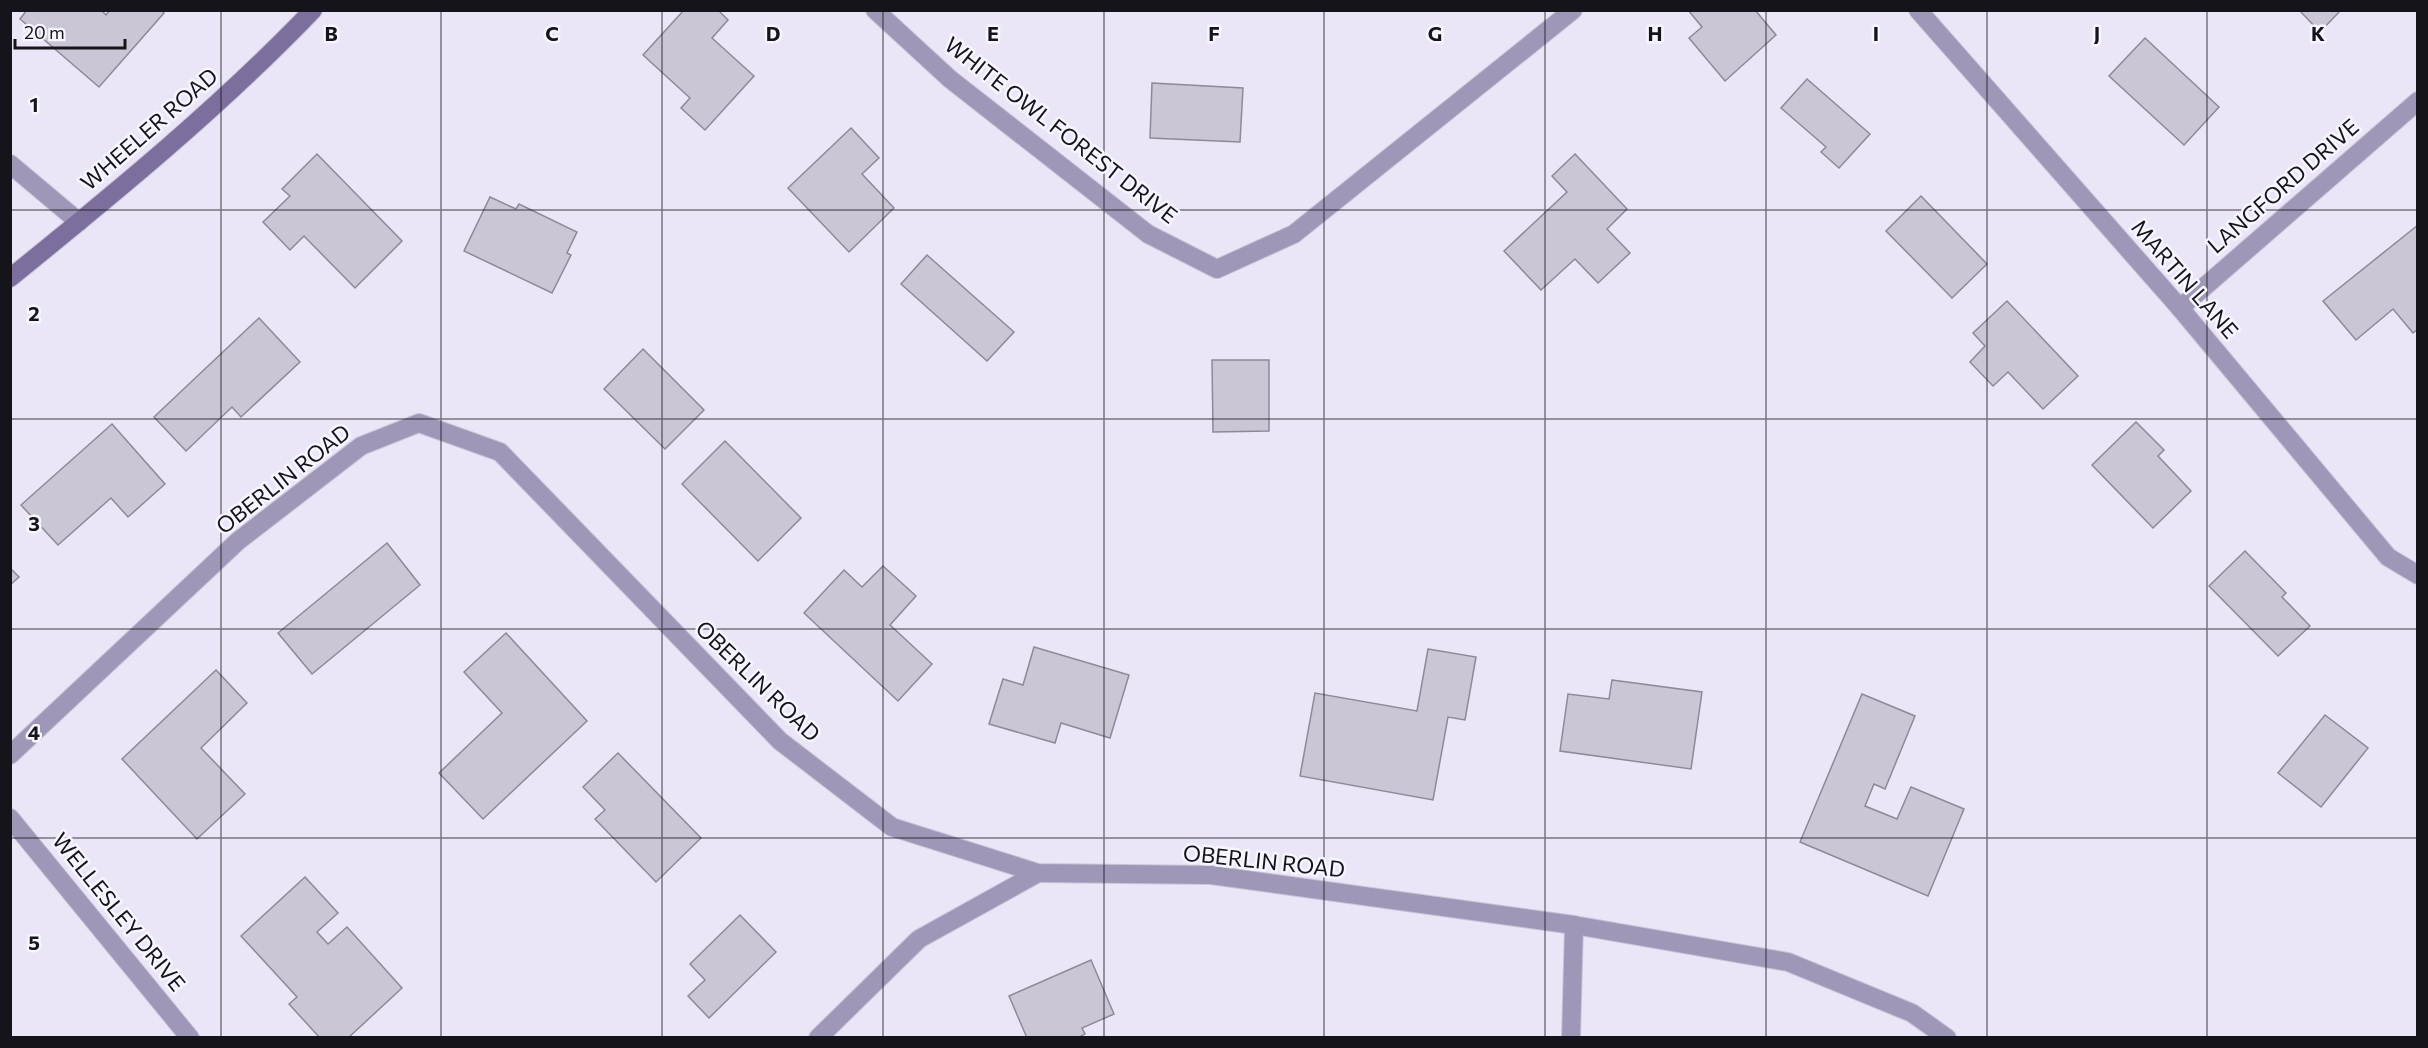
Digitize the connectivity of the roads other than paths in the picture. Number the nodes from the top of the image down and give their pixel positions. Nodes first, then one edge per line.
1 (313, 10) edge
2 (875, 10) edge
3 (1573, 10) edge
4 (1918, 10) edge
5 (2418, 100) edge
6 (10, 164) edge
7 (79, 222) junction
8 (10, 278) edge
9 (2180, 308) junction
10 (2418, 575) edge
11 (10, 755) edge
12 (10, 818) edge
13 (1038, 873) junction
14 (1574, 925) junction
15 (190, 1038) edge
16 (818, 1038) edge
17 (1571, 1038) edge
18 (1947, 1038) edge

1 - 7 street, WHEELER ROAD
2 - 3 street, WHITE OWL FOREST DRIVE
4 - 9 street, MARTIN LANE
5 - 9 street, LANGFORD DRIVE
6 - 7 street
7 - 8 street, WHEELER ROAD
9 - 10 street, MARTIN LANE
11 - 13 street, OBERLIN ROAD
12 - 15 street, WELLESLEY DRIVE
13 - 14 street, OBERLIN ROAD
13 - 16 street
14 - 17 street
14 - 18 street, OBERLIN ROAD

